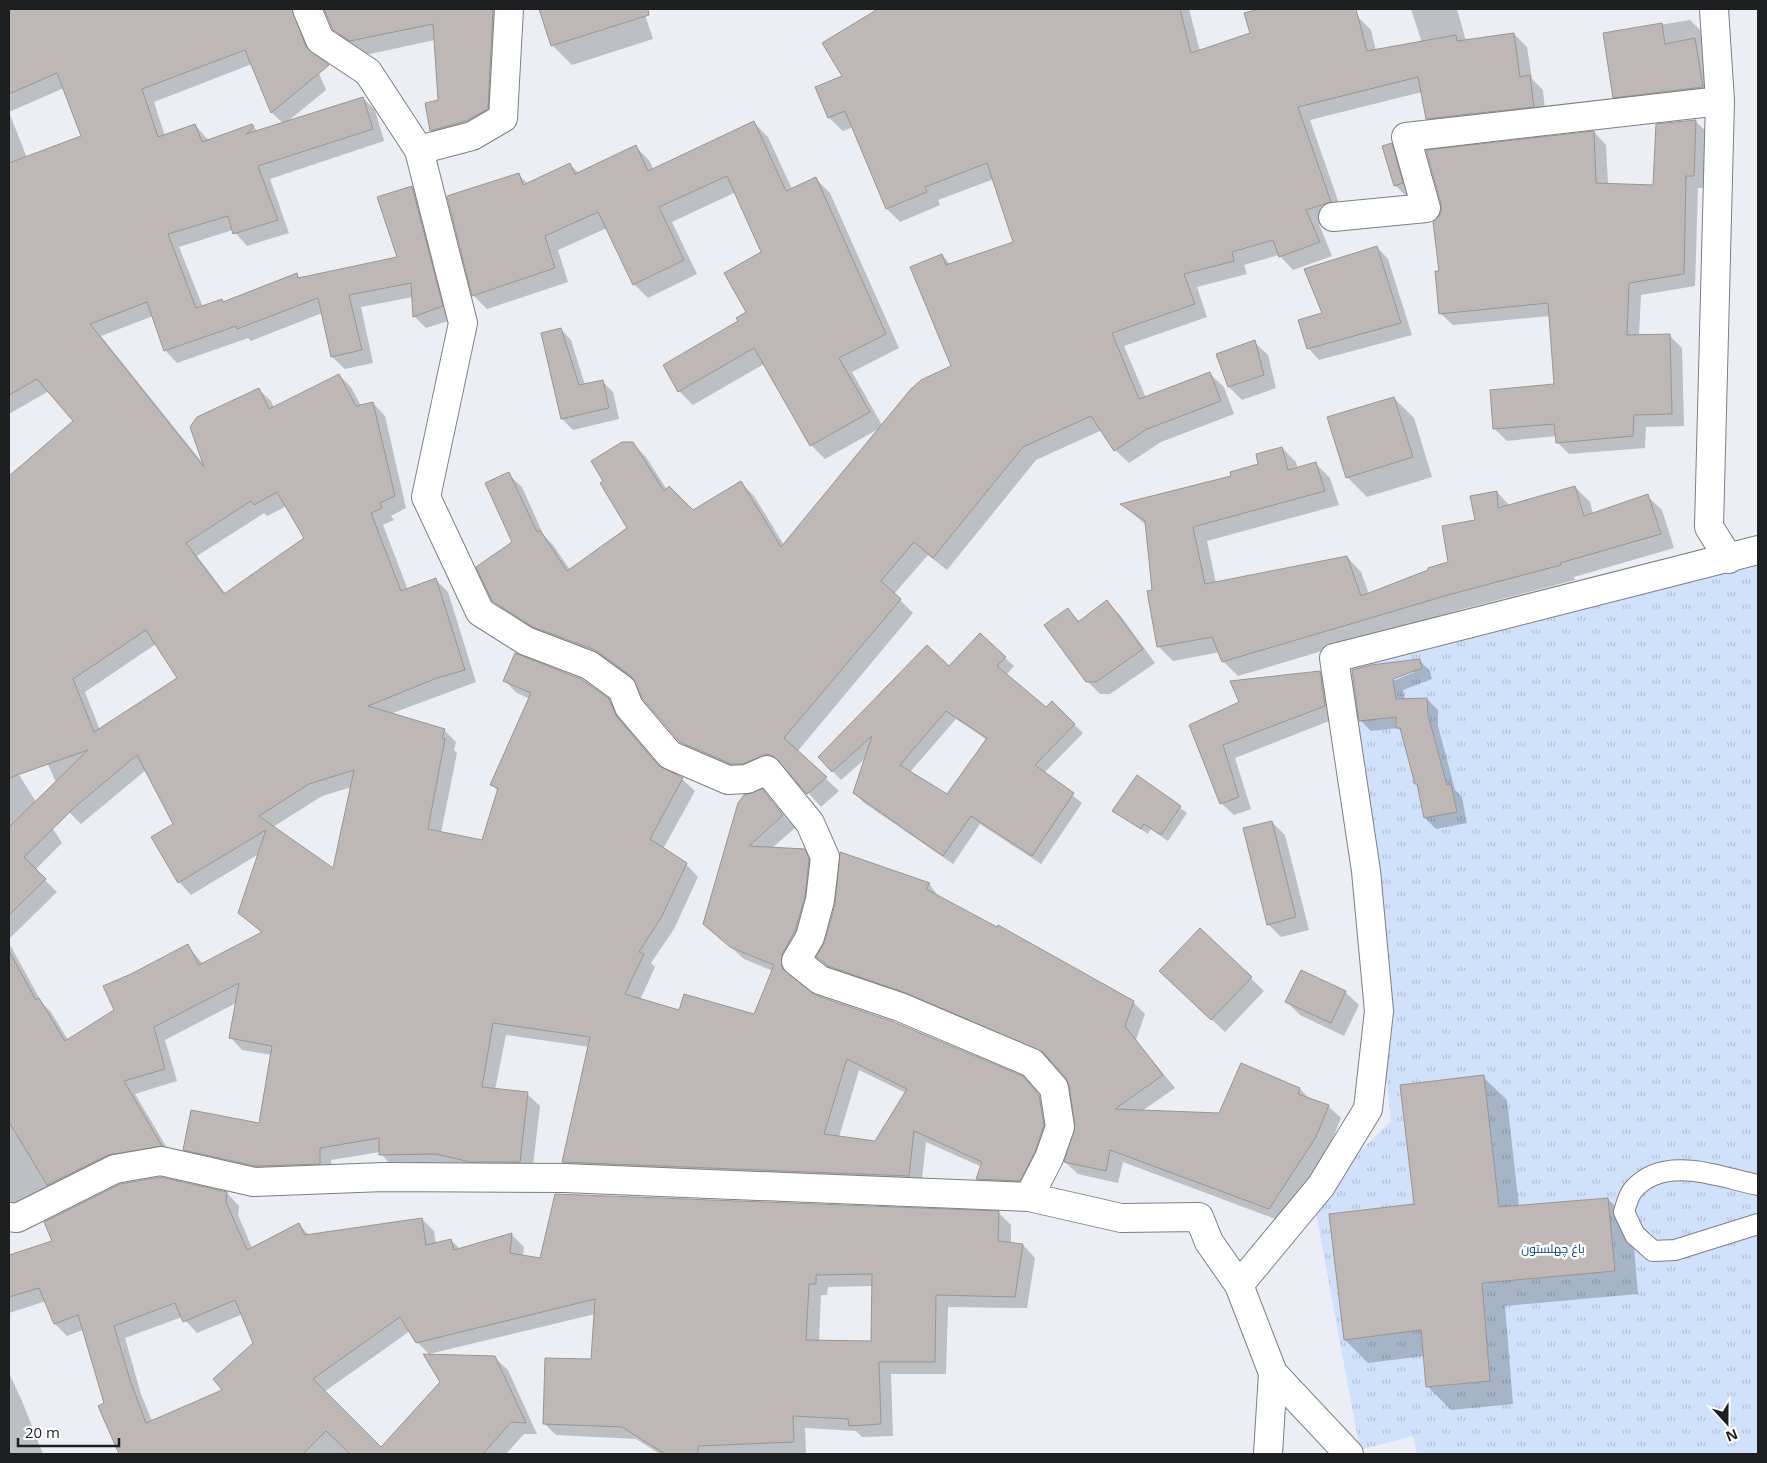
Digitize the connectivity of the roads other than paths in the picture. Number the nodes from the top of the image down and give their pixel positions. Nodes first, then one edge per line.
1 (307, 9) edge
2 (509, 9) edge
3 (1714, 9) edge
4 (1720, 101) junction
5 (419, 150) junction
6 (1333, 217) dead end
7 (1758, 550) edge
8 (1729, 559) junction
9 (1758, 1185) edge
10 (1028, 1197) junction
11 (9, 1217) edge
12 (1758, 1224) edge
13 (1239, 1285) junction
14 (1273, 1374) junction
15 (1268, 1454) edge
16 (1349, 1454) edge

1 - 5 street
2 - 5 street
3 - 4 street
4 - 6 street
4 - 8 street
5 - 10 street
7 - 8 street
8 - 13 street
9 - 12 lane
10 - 11 street
10 - 13 street
13 - 14 street
14 - 15 street
14 - 16 street

